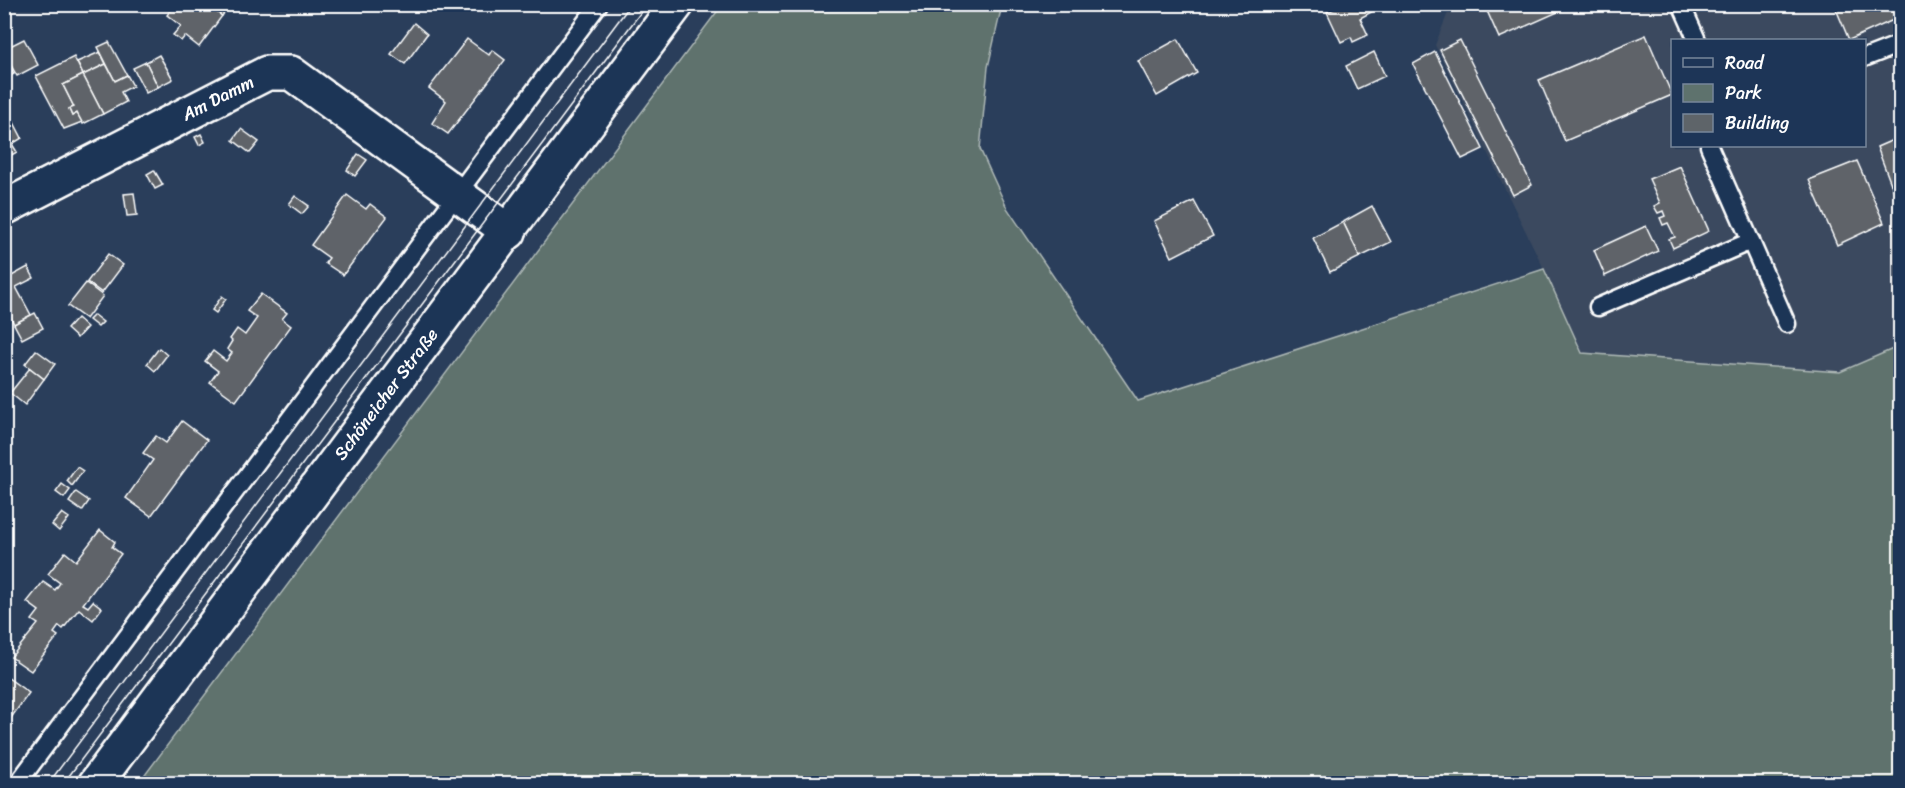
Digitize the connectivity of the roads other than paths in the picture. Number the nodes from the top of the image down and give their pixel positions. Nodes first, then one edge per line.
1 (598, 4) edge
2 (677, 4) edge
3 (1681, 4) edge
4 (1697, 39) edge
5 (1900, 44) edge
6 (1866, 57) edge
7 (1709, 147) edge
8 (457, 196) junction
9 (4, 208) edge
10 (508, 232) junction
11 (1751, 240) junction
12 (1598, 307) dead end
13 (1787, 324) dead end
14 (17, 783) edge
15 (95, 783) edge

1 - 8 lane
2 - 10 main road, Schöneicher Straße
3 - 4 lane
5 - 6 lane
7 - 11 lane
8 - 9 main road, Am Damm
8 - 10 main road, Am Damm
8 - 14 lane
10 - 15 main road, Schöneicher Straße
11 - 12 lane
11 - 13 lane

